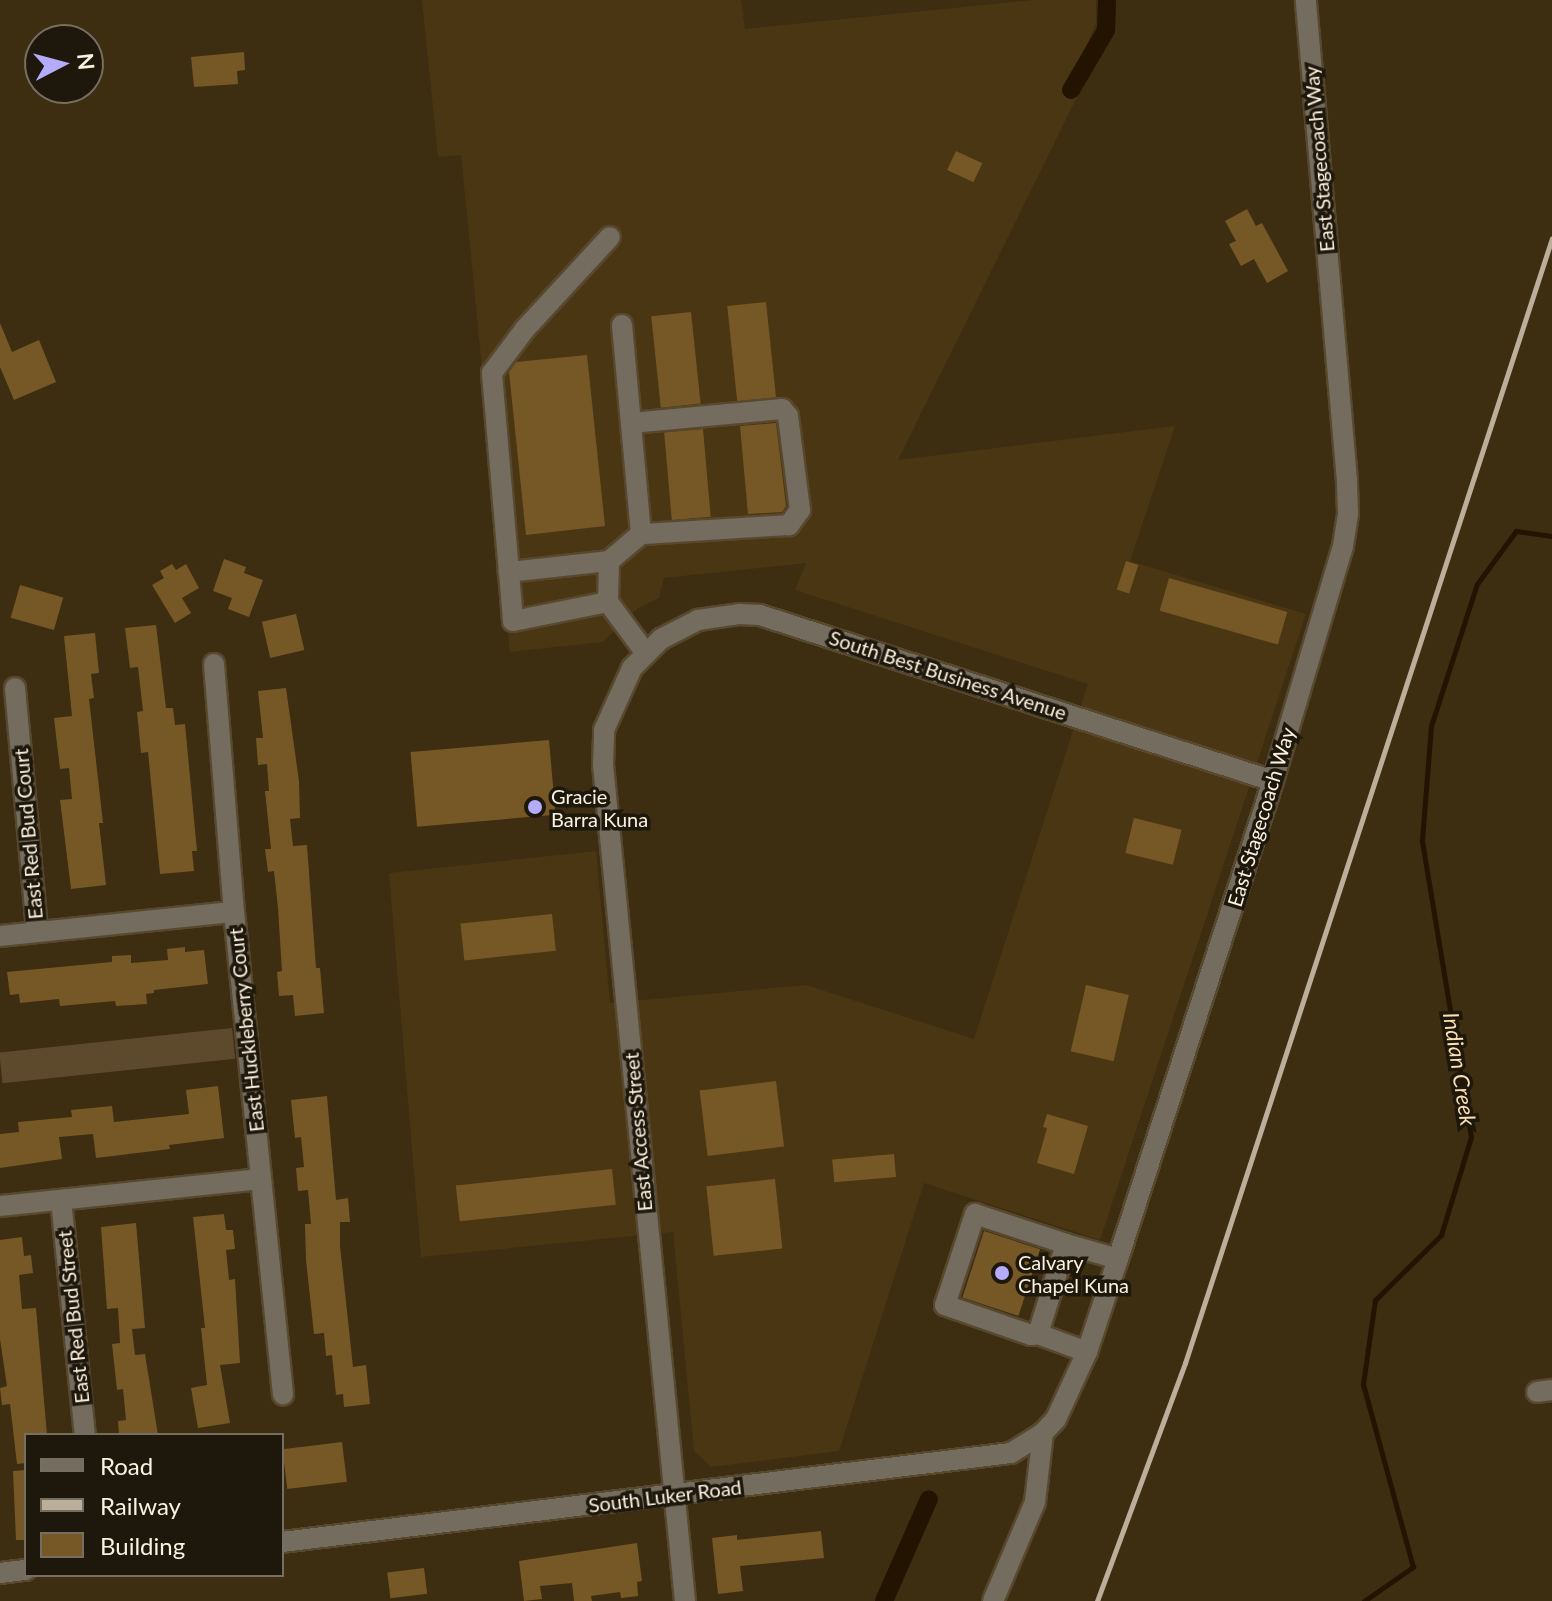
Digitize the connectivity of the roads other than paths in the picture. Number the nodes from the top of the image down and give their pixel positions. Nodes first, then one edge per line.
1 (1306, 0) edge
2 (610, 237) dead end
3 (622, 325) dead end
4 (631, 423) junction
5 (641, 534) junction
6 (609, 561) junction
7 (509, 572) junction
8 (608, 602) junction
9 (638, 660) junction
10 (214, 664) dead end
11 (15, 688) dead end
12 (1273, 781) junction
13 (234, 912) junction
14 (37, 932) junction
15 (0, 936) edge
16 (261, 1179) junction
17 (61, 1200) junction
18 (0, 1206) edge
19 (1066, 1244) junction
20 (1118, 1259) junction
21 (1038, 1334) junction
22 (1087, 1352) junction
23 (283, 1395) dead end
24 (85, 1433) edge
25 (1043, 1433) junction
26 (672, 1494) junction
27 (284, 1542) edge
28 (24, 1570) edge
29 (0, 1573) edge
30 (685, 1601) edge
31 (993, 1601) edge

1 - 12 street, East Stagecoach Way
2 - 7 street
3 - 4 street
4 - 5 street
4 - 5 street
5 - 6 street
6 - 7 street
6 - 8 street
7 - 8 street
8 - 9 street
9 - 12 street, South Best Business Avenue
9 - 26 street, East Access Street
10 - 13 street, East Huckleberry Court
11 - 14 street, East Red Bud Court
12 - 20 street, East Stagecoach Way
13 - 14 street
13 - 16 street, East Huckleberry Court
14 - 15 street
16 - 17 street
16 - 23 street, East Huckleberry Court
17 - 18 street
17 - 24 street, East Red Bud Street
19 - 20 street
19 - 21 street
19 - 21 street
20 - 22 street, East Stagecoach Way
21 - 22 street
22 - 25 street, East Stagecoach Way
25 - 26 street, South Luker Road
25 - 31 street, East Stagecoach Way
26 - 27 street, South Luker Road
26 - 30 street, East Access Street
28 - 29 street

